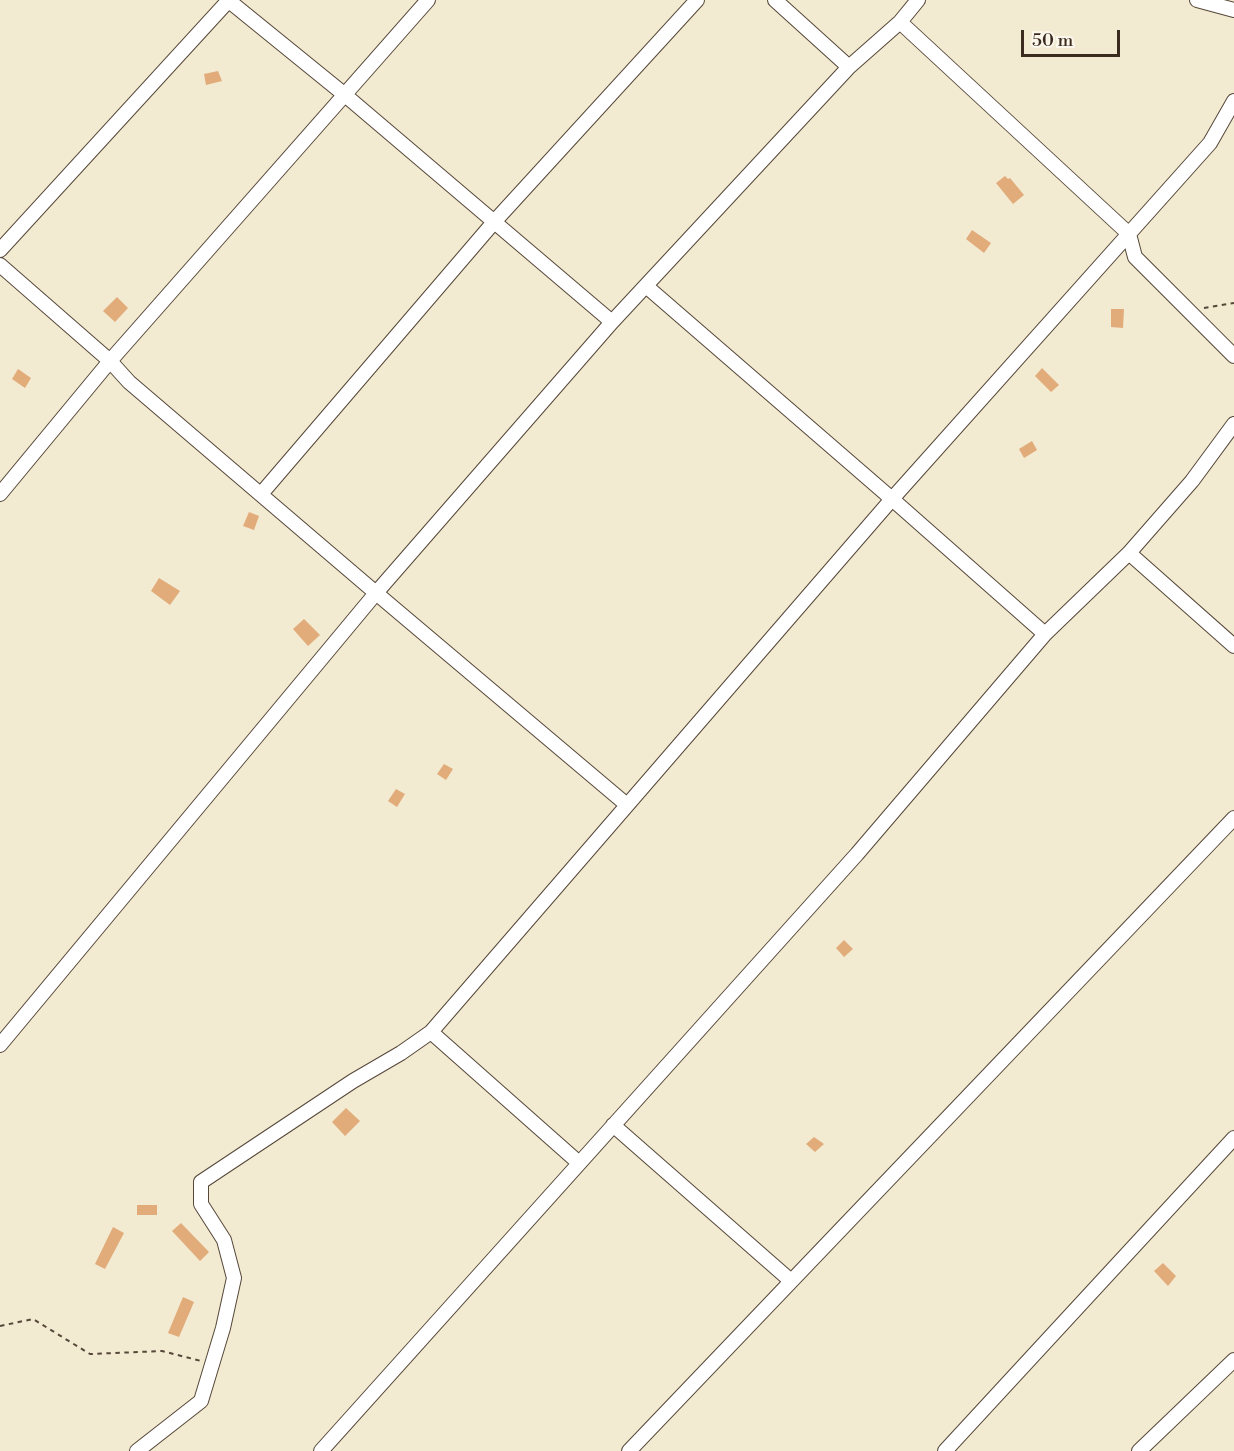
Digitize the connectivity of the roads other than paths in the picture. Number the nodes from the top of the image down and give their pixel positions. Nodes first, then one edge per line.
1 (229, 0) edge
2 (428, 0) edge
3 (697, 0) edge
4 (775, 0) edge
5 (918, 0) edge
6 (1197, 0) edge
7 (1234, 10) edge
8 (900, 22) junction
9 (849, 67) junction
10 (345, 95) junction
11 (1234, 101) edge
12 (494, 222) junction
13 (1129, 234) junction
14 (0, 250) edge
15 (0, 265) edge
16 (646, 286) junction
17 (612, 322) junction
18 (1234, 356) edge
19 (110, 361) junction
20 (1234, 424) edge
21 (0, 494) edge
22 (261, 494) junction
23 (892, 499) junction
24 (1129, 553) junction
25 (376, 593) junction
26 (1045, 634) junction
27 (1234, 645) edge
28 (627, 805) junction
29 (1234, 818) edge
30 (430, 1032) junction
31 (0, 1045) edge
32 (614, 1125) junction
33 (1234, 1138) edge
34 (579, 1163) junction
35 (791, 1281) junction
36 (1234, 1360) edge
37 (137, 1451) edge
38 (321, 1451) edge
39 (628, 1451) edge
40 (945, 1451) edge
41 (1139, 1451) edge

1 - 10 street
1 - 14 street
2 - 10 street
3 - 12 street
4 - 9 street
5 - 8 street
6 - 7 street
8 - 9 street
8 - 13 street
9 - 16 street
10 - 12 street
10 - 19 street
11 - 13 street
12 - 17 street
12 - 22 street
13 - 18 street
13 - 23 street
15 - 19 street
16 - 17 street
16 - 23 street
17 - 25 street
19 - 21 street
19 - 22 street
20 - 24 street
22 - 25 street
23 - 26 street
23 - 28 street
24 - 26 street
24 - 27 street
25 - 28 street
25 - 31 street
26 - 32 street
28 - 30 street
29 - 35 street
30 - 34 street
30 - 37 street
32 - 34 street
32 - 35 street
33 - 40 street
34 - 38 street
35 - 39 street
36 - 41 street

